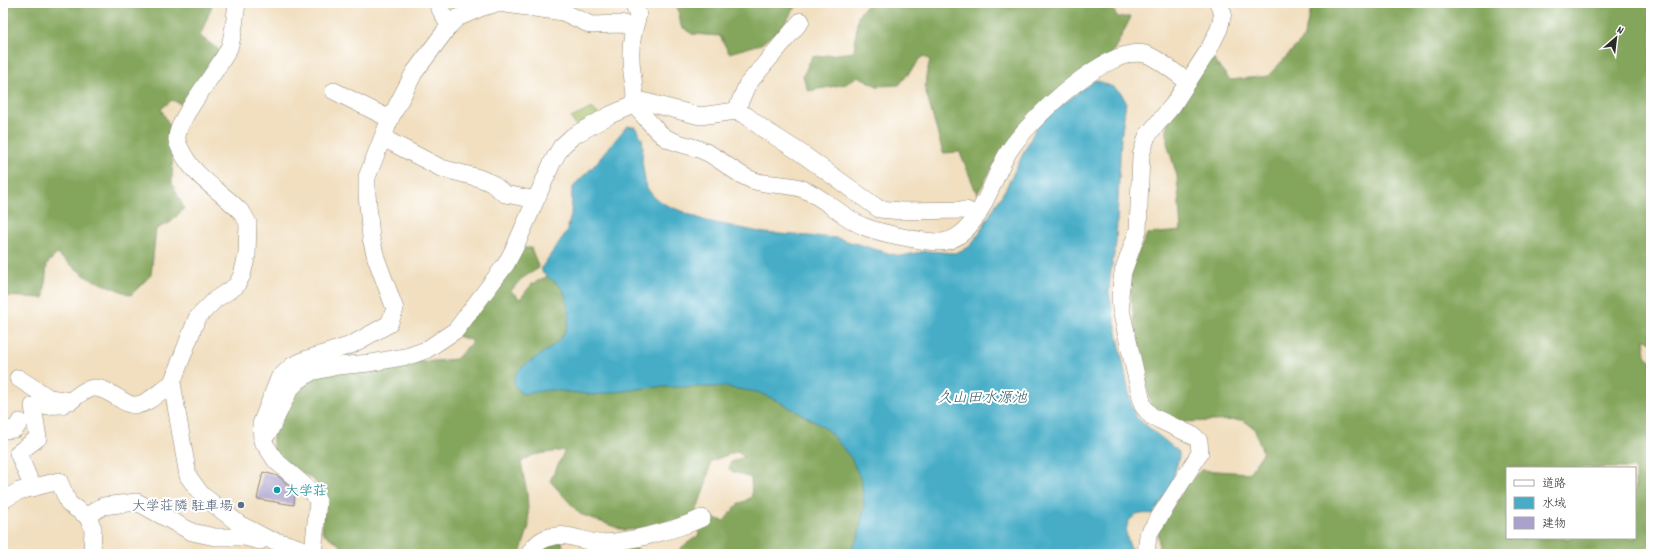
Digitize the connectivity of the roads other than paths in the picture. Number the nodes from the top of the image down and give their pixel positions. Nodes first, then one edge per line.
1 (236, 3) edge
2 (437, 3) edge
3 (632, 3) edge
4 (1225, 6) edge
5 (800, 21) dead end
6 (449, 26) junction
7 (634, 28) junction
8 (1188, 82) junction
9 (334, 91) dead end
10 (635, 106) junction
11 (736, 110) junction
12 (390, 119) junction
13 (383, 138) junction
14 (538, 195) junction
15 (978, 215) junction
16 (18, 378) dead end
17 (172, 383) junction
18 (71, 401) junction
19 (20, 422) dead end
20 (3, 430) edge
21 (262, 440) junction
22 (33, 488) junction
23 (3, 500) edge
24 (87, 516) junction
25 (702, 518) dead end
26 (268, 539) junction
27 (92, 554) edge
28 (310, 554) edge
29 (313, 554) edge
30 (529, 554) edge
31 (1146, 554) edge

1 - 17 street
2 - 6 street
3 - 7 street
4 - 8 street
5 - 11 street
6 - 7 street
6 - 12 street
7 - 10 street
8 - 15 street
8 - 31 street
9 - 12 street
10 - 11 street
10 - 14 street
10 - 15 street
11 - 15 street
12 - 13 street
13 - 14 street
13 - 21 street
14 - 21 street
16 - 18 street
17 - 18 street
17 - 26 street
18 - 22 street
19 - 20 street
21 - 29 street
22 - 23 street
22 - 24 street
24 - 26 street
24 - 27 street
25 - 30 street
26 - 28 street

